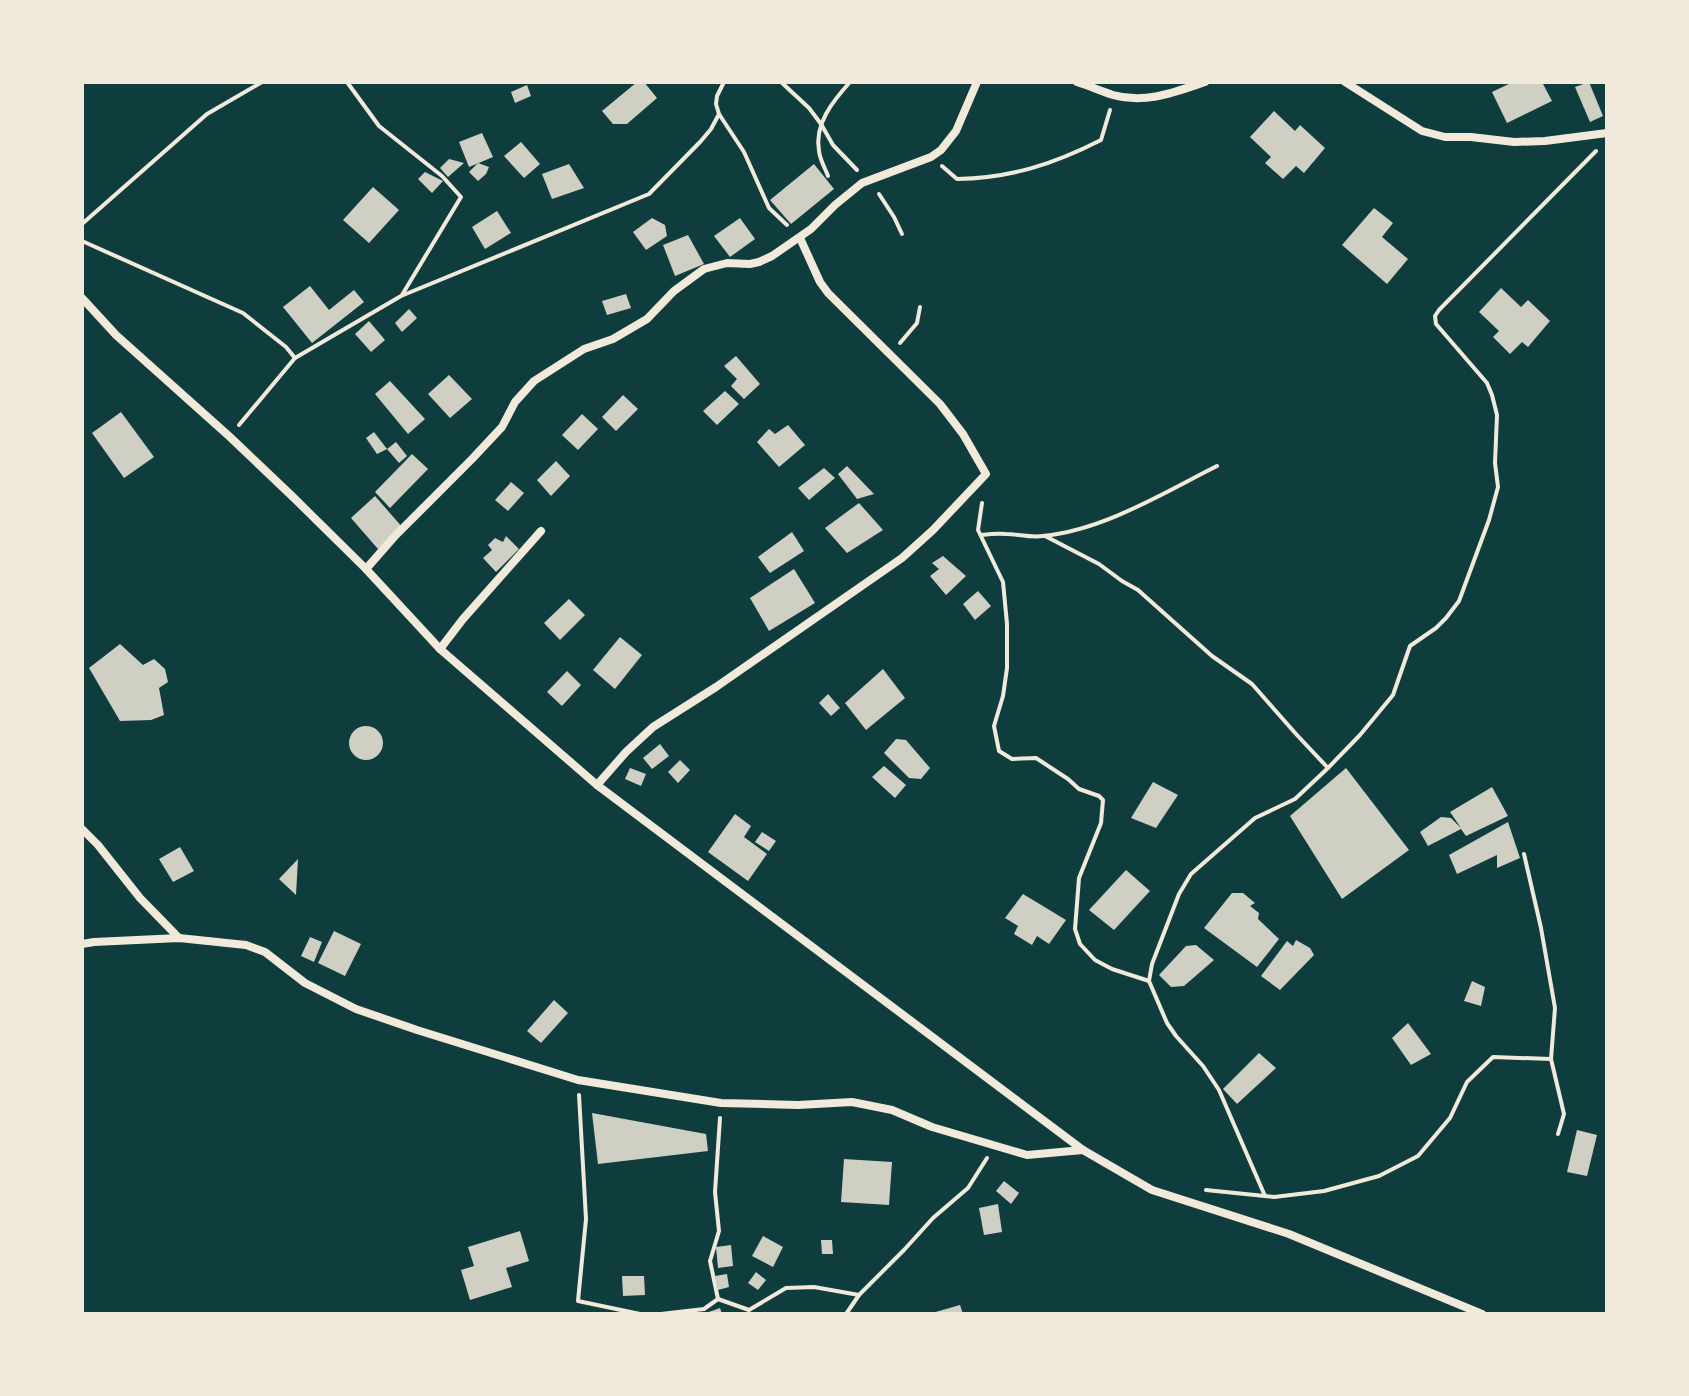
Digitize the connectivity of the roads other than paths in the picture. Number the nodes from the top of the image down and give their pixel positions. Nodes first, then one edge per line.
1 (977, 82) edge
2 (1077, 82) edge
3 (1205, 82) edge
4 (1345, 82) edge
5 (1607, 133) edge
6 (800, 238) junction
7 (82, 298) edge
8 (541, 531) dead end
9 (366, 569) junction
10 (440, 649) junction
11 (597, 785) junction
12 (82, 829) edge
13 (179, 938) junction
14 (82, 944) edge
15 (1083, 1150) junction
16 (1482, 1314) edge

1 - 6 street
2 - 3 street
4 - 5 street
6 - 9 street
6 - 11 street
7 - 9 street
8 - 10 street
9 - 10 street
10 - 11 street
11 - 15 street
12 - 13 street
13 - 14 street
13 - 15 street
15 - 16 street

